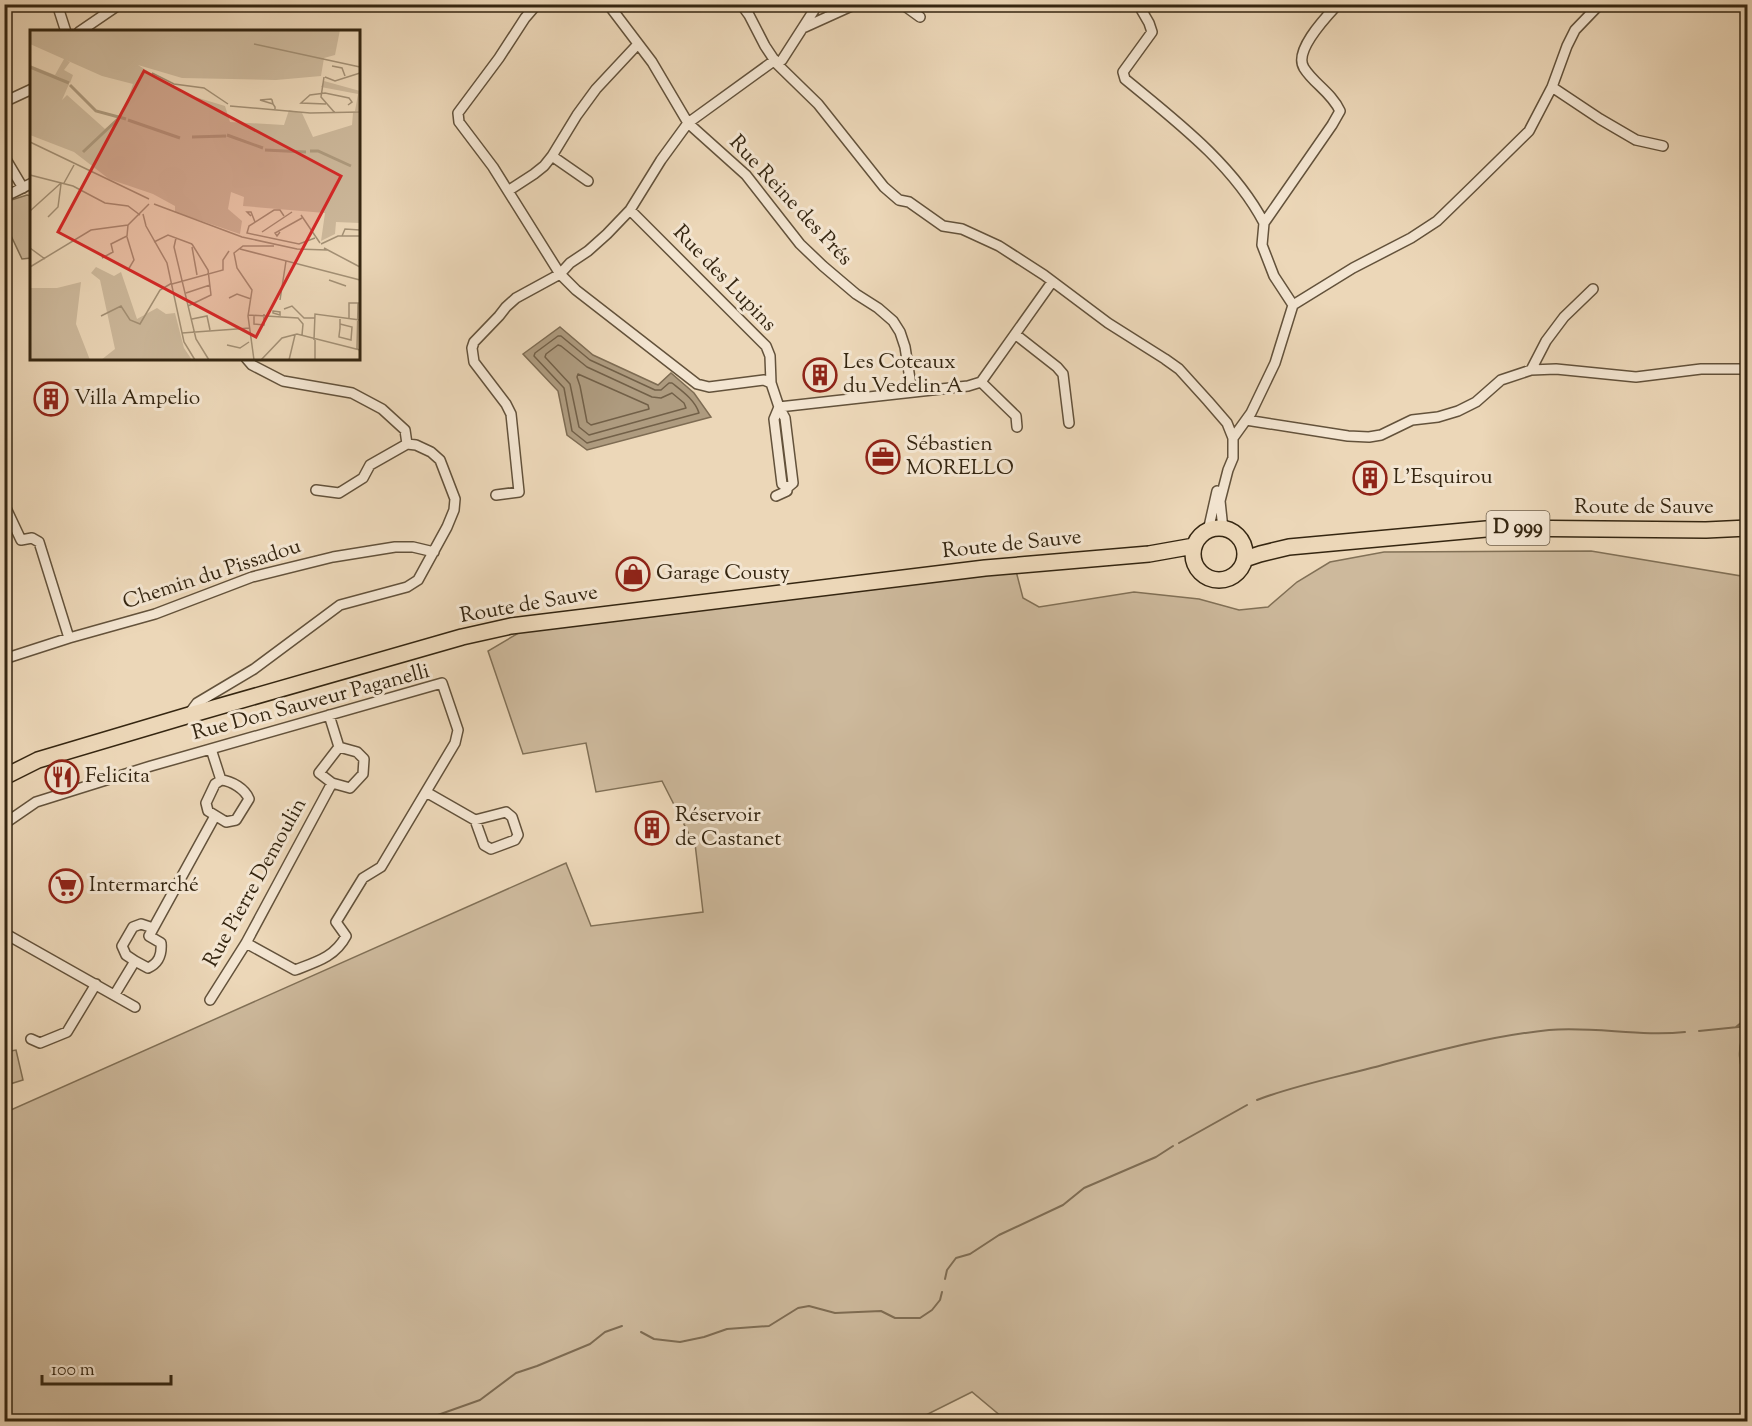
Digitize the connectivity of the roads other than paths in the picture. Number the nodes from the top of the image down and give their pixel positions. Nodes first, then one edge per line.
1 (57, 4) edge
2 (120, 4) edge
3 (537, 4) edge
4 (608, 4) edge
5 (741, 4) edge
6 (818, 4) edge
7 (856, 4) edge
8 (902, 4) edge
9 (1138, 4) edge
10 (1338, 4) edge
11 (1600, 4) edge
12 (920, 17) dead end
13 (802, 28) junction
14 (65, 30) edge
15 (83, 30) edge
16 (638, 44) junction
17 (776, 62) junction
18 (1552, 87) junction
19 (30, 90) edge
20 (4, 102) edge
21 (688, 123) junction
22 (1663, 146) dead end
23 (4, 156) edge
24 (552, 156) junction
25 (588, 181) dead end
26 (18, 188) edge
27 (508, 190) junction
28 (4, 196) edge
29 (630, 210) junction
30 (1264, 223) junction
31 (560, 274) junction
32 (1052, 282) junction
33 (1593, 289) dead end
34 (1293, 305) junction
35 (1015, 334) junction
36 (248, 360) edge
37 (1748, 369) edge
38 (1532, 370) junction
39 (981, 382) junction
40 (771, 383) junction
41 (912, 392) junction
42 (779, 407) junction
43 (1246, 420) junction
44 (1069, 423) dead end
45 (1017, 427) dead end
46 (1233, 438) junction
47 (407, 444) junction
48 (1228, 470) junction
49 (316, 490) dead end
50 (496, 495) dead end
51 (776, 496) dead end
52 (4, 504) edge
53 (1748, 528) edge
54 (1215, 530) junction
55 (1240, 538) junction
56 (1194, 546) junction
57 (1289, 547) junction
58 (434, 552) junction
59 (1149, 554) junction
60 (1245, 559) junction
61 (1194, 562) junction
62 (69, 638) junction
63 (4, 659) edge
64 (186, 716) junction
65 (328, 716) junction
66 (339, 747) junction
67 (211, 749) junction
68 (4, 777) edge
69 (221, 780) junction
70 (332, 783) junction
71 (426, 792) junction
72 (215, 816) junction
73 (474, 820) junction
74 (4, 824) edge
75 (153, 928) junction
76 (4, 933) edge
77 (246, 943) junction
78 (135, 961) junction
79 (96, 984) junction
80 (115, 994) junction
81 (210, 1000) dead end
82 (135, 1007) dead end
83 (31, 1039) dead end

1 - 14 street
2 - 15 street
3 - 27 street
4 - 16 street, Rue Reine des Prés
5 - 17 street
6 - 13 street
7 - 13 street
8 - 12 street
9 - 30 street
10 - 30 street
11 - 18 street
13 - 17 street
16 - 21 street, Rue Reine des Prés
16 - 24 street
17 - 21 street
17 - 32 street
18 - 22 street
18 - 34 street
19 - 20 street
21 - 29 street
21 - 41 street, Rue Reine des Prés
23 - 26 street
24 - 25 street
24 - 27 street
26 - 28 street
27 - 31 street
29 - 31 street
29 - 40 street, Rue des Lupins
30 - 34 street
31 - 40 street
31 - 50 street
32 - 35 street
32 - 46 street
33 - 38 street
34 - 43 street
35 - 39 street
35 - 44 street
36 - 47 street
37 - 38 street
38 - 43 street
39 - 41 street
39 - 45 street
40 - 42 street, Rue des Lupins
41 - 42 street
42 - 51 street, Rue des Lupins
43 - 46 street
46 - 48 street
47 - 49 street
47 - 58 street
48 - 54 street
48 - 54 street
52 - 62 street
53 - 57 main road, Route de Sauve / D 999
54 - 55 main road
54 - 56 main road
55 - 57 main road, Route de Sauve / D 999
55 - 60 main road
56 - 59 main road, Route de Sauve
56 - 61 main road
57 - 60 main road, Route de Sauve / D 999
58 - 62 street, Chemin du Pissadou
58 - 64 street
59 - 61 main road, Route de Sauve
59 - 64 main road, Route de Sauve
60 - 61 main road
62 - 63 street, Chemin du Pissadou
64 - 68 main road, Route de Sauve
65 - 66 street
65 - 67 street, Rue Don Sauveur Paganelli
65 - 71 street, Rue Don Sauveur Paganelli
66 - 70 street, Rue Pierre Demoulin
66 - 70 street, Rue Pierre Demoulin
67 - 69 street
67 - 74 street, Rue Don Sauveur Paganelli
69 - 72 street
69 - 72 street
70 - 77 street, Rue Pierre Demoulin
71 - 73 street
71 - 77 street, Rue Don Sauveur Paganelli
72 - 75 street
73 - 73 street
75 - 78 street
75 - 78 street
76 - 79 street
77 - 81 street, Rue Pierre Demoulin
78 - 80 street
79 - 80 street
79 - 83 street
80 - 82 street

